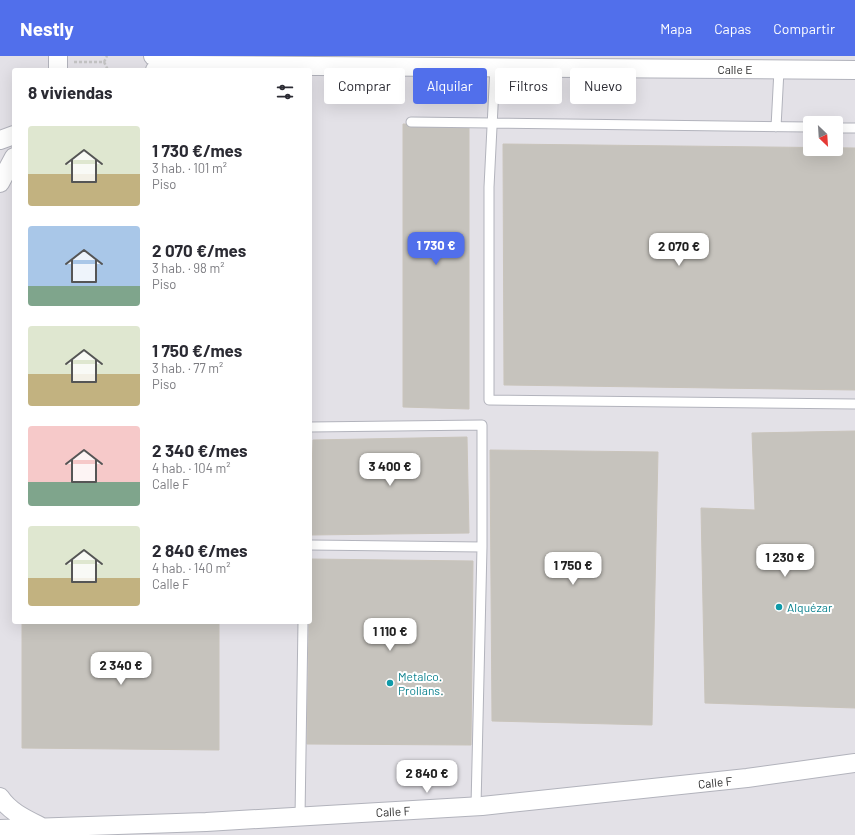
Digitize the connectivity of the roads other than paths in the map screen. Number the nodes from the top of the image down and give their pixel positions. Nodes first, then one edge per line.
1 (153, 56) edge
2 (693, 62) edge
3 (184, 65) junction
4 (768, 65) edge
5 (167, 68) edge
6 (495, 68) junction
7 (855, 70) edge
8 (411, 122) dead end
9 (492, 124) junction
10 (776, 127) junction
11 (803, 127) edge
12 (843, 128) edge
13 (855, 128) edge
14 (12, 136) edge
15 (0, 140) edge
16 (12, 161) edge
17 (12, 180) edge
18 (0, 184) edge
19 (0, 198) edge
20 (855, 404) edge
21 (312, 427) edge
22 (312, 545) edge
23 (482, 547) junction
24 (303, 624) edge
25 (855, 763) edge
26 (0, 797) edge
27 (476, 806) junction
28 (300, 816) junction
29 (45, 828) junction
30 (0, 829) edge

1 - 3 street, Calle E
2 - 4 street, Calle E
2 - 6 street, Calle E
3 - 5 street, Calle E
3 - 6 street, Calle E
4 - 7 street, Calle E
4 - 10 lane
6 - 9 lane
8 - 9 lane
9 - 10 lane
9 - 20 lane
10 - 11 lane
12 - 13 lane
14 - 15 street
16 - 18 street
17 - 19 street
21 - 23 lane
22 - 23 lane
23 - 27 lane
24 - 28 lane
25 - 27 street, Calle F
26 - 29 street
27 - 28 street, Calle F
28 - 29 street, Calle F
29 - 30 street, Calle F

